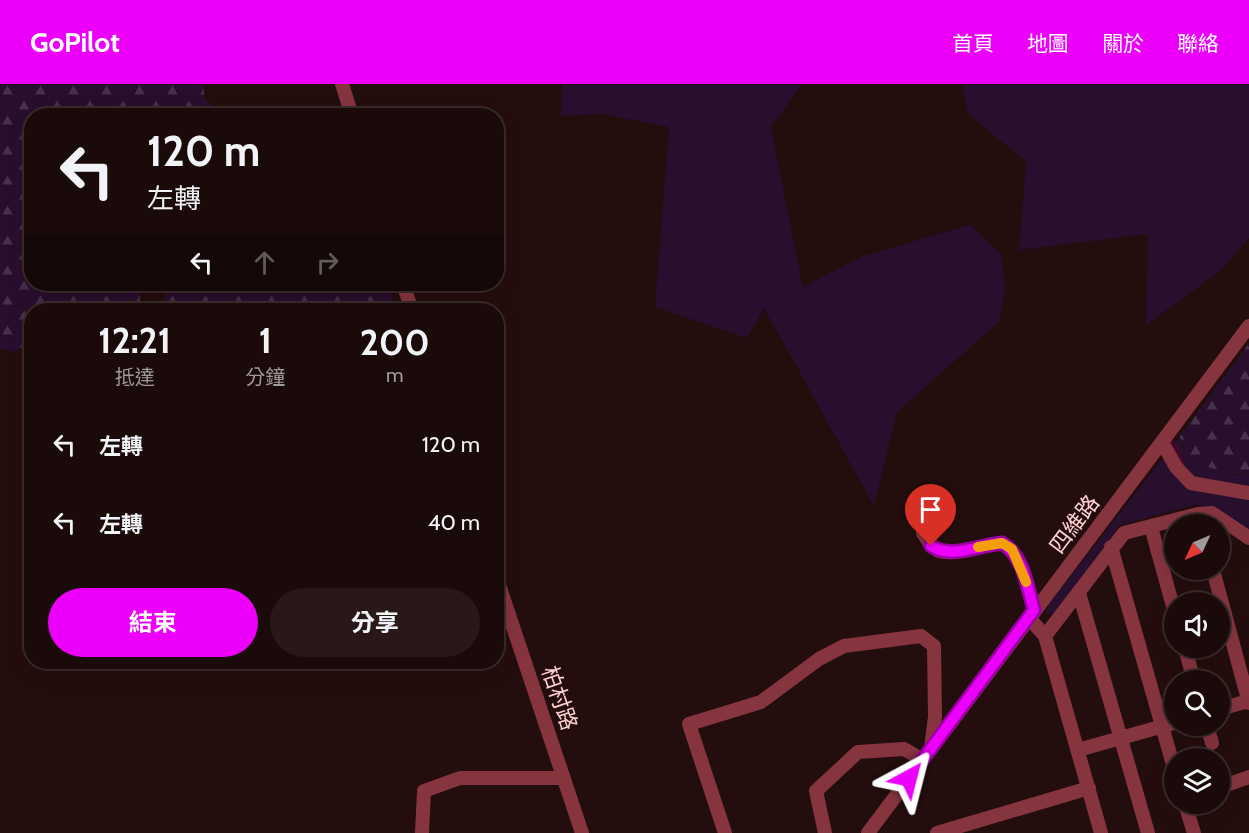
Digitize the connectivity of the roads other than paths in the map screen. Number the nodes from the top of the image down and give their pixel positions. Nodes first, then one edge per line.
1 (342, 84) edge
2 (350, 108) edge
3 (1249, 326) edge
4 (1162, 442) junction
5 (1249, 493) edge
6 (1164, 525) edge
7 (1230, 525) edge
8 (1151, 527) junction
9 (923, 533) dead end
10 (1249, 538) edge
11 (1111, 547) junction
12 (1216, 580) edge
13 (1169, 592) edge
14 (1078, 593) junction
15 (504, 600) edge
16 (1031, 614) junction
17 (1045, 636) junction
18 (1249, 702) edge
19 (1230, 707) edge
20 (1164, 712) edge
21 (1164, 725) edge
22 (1210, 736) edge
23 (1120, 738) junction
24 (1212, 743) dead end
25 (1078, 750) junction
26 (927, 756) junction
27 (1249, 777) edge
28 (564, 778) junction
29 (1230, 784) edge
30 (1089, 788) junction
31 (1188, 814) edge
32 (422, 833) edge
33 (582, 833) edge
34 (725, 833) edge
35 (825, 833) edge
36 (868, 833) edge
37 (937, 833) edge
38 (1101, 833) edge
39 (1148, 833) edge
40 (1194, 833) edge

1 - 2 street
3 - 4 street, 四維路
4 - 5 street
4 - 16 street, 四維路
6 - 8 street
7 - 10 street
8 - 11 street
8 - 13 street
9 - 16 street
11 - 14 street
11 - 20 street
12 - 18 street
14 - 17 street
14 - 23 street
15 - 28 street, 柏村路
16 - 17 street
16 - 26 street, 四維路
17 - 25 street
18 - 19 street
21 - 23 street
22 - 24 street
23 - 25 street
23 - 39 street
25 - 30 street
26 - 34 street
26 - 35 street
26 - 36 street, 四維路
27 - 29 street
28 - 32 street
28 - 33 street, 柏村路
30 - 37 street
30 - 38 street
31 - 40 street

